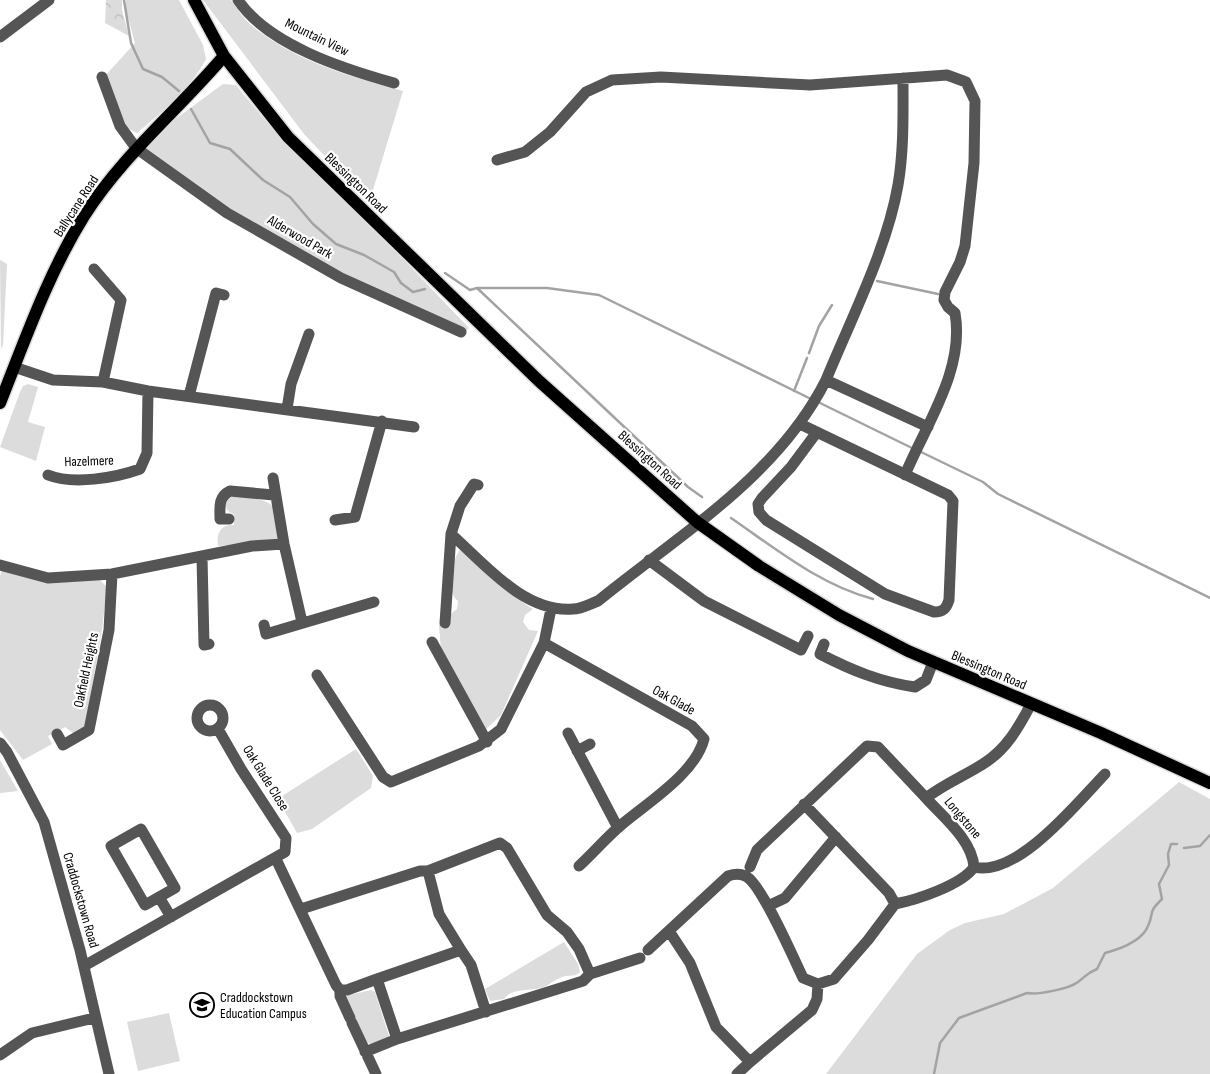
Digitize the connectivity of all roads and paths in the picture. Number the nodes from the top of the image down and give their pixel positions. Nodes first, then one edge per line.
1 (49, 0) edge
2 (194, 0) edge
3 (238, 0) edge
4 (0, 37) edge
5 (224, 56) junction
6 (102, 76) dead end
7 (903, 78) junction
8 (394, 83) dead end
9 (136, 148) junction
10 (497, 160) dead end
11 (94, 269) dead end
12 (224, 295) dead end
13 (461, 332) dead end
14 (309, 334) dead end
15 (14, 367) junction
16 (826, 380) junction
17 (102, 382) junction
18 (148, 391) junction
19 (189, 396) junction
20 (0, 403) edge
21 (287, 409) junction
22 (382, 422) junction
23 (800, 424) junction
24 (414, 427) dead end
25 (928, 427) junction
26 (818, 432) junction
27 (48, 475) dead end
28 (906, 475) junction
29 (273, 478) dead end
30 (478, 485) dead end
31 (274, 495) junction
32 (229, 519) dead end
33 (335, 520) dead end
34 (697, 522) junction
35 (451, 534) junction
36 (284, 544) junction
37 (202, 557) junction
38 (649, 560) junction
39 (0, 565) edge
40 (112, 574) junction
41 (374, 602) dead end
42 (551, 609) junction
43 (302, 622) junction
44 (445, 623) dead end
45 (264, 625) dead end
46 (808, 636) dead end
47 (432, 642) dead end
48 (544, 643) junction
49 (209, 644) dead end
50 (824, 644) dead end
51 (933, 662) junction
52 (317, 675) dead end
53 (1031, 704) junction
54 (218, 729) dead end
55 (568, 733) dead end
56 (57, 734) dead end
57 (487, 742) junction
58 (0, 743) edge
59 (590, 744) dead end
60 (577, 751) junction
61 (1105, 774) dead end
62 (1210, 783) edge
63 (926, 798) junction
64 (804, 804) junction
65 (618, 828) junction
66 (836, 837) junction
67 (276, 859) junction
68 (579, 866) dead end
69 (750, 867) dead end
70 (974, 867) junction
71 (428, 871) junction
72 (159, 897) junction
73 (895, 904) junction
74 (768, 906) junction
75 (300, 909) junction
76 (171, 917) junction
77 (669, 931) junction
78 (461, 950) junction
79 (84, 966) junction
80 (590, 974) junction
81 (376, 980) junction
82 (818, 984) junction
83 (340, 990) junction
84 (486, 1012) junction
85 (94, 1018) junction
86 (397, 1038) junction
87 (366, 1052) junction
88 (0, 1055) edge
89 (750, 1062) junction
90 (109, 1074) edge
91 (376, 1074) edge
92 (737, 1074) edge

1 - 4 street
2 - 5 main road, Blessington Road
3 - 8 street, Mountain View
5 - 9 main road, Ballycane Road
5 - 34 main road, Blessington Road
6 - 9 street, Alderwood Park
7 - 10 street
7 - 16 street
7 - 25 street
9 - 13 street, Alderwood Park
9 - 15 main road, Ballycane Road
11 - 17 street
12 - 19 street
14 - 21 street
15 - 17 street
15 - 20 main road, Ballycane Road
16 - 23 street
16 - 25 street
17 - 18 street
18 - 19 street
18 - 27 street, Hazelmere
19 - 21 street
21 - 22 street
22 - 24 street
22 - 33 street
23 - 26 street
23 - 34 street
25 - 28 street
26 - 28 street
26 - 28 street
29 - 31 street
30 - 35 street
31 - 32 street
31 - 36 street
34 - 38 street
34 - 51 main road, Blessington Road
35 - 42 street
35 - 44 street
36 - 37 street
36 - 43 street
37 - 40 street
37 - 49 street
38 - 42 street
38 - 46 street
39 - 40 street
40 - 56 street, Oakfield Heights
41 - 43 street
42 - 48 street
43 - 45 street
47 - 57 street
48 - 57 street
48 - 65 street, Oak Glade
50 - 51 street
51 - 53 main road, Blessington Road
52 - 57 street
53 - 62 main road, Blessington Road
53 - 63 street, Longstone
54 - 67 street, Oak Glade Close
55 - 60 street
58 - 79 street, Craddockstown Road
59 - 60 street
60 - 65 street
61 - 70 street
63 - 64 street
63 - 70 street, Longstone
64 - 66 street
64 - 69 street
65 - 68 street, Oak Glade
66 - 73 street
66 - 74 street
67 - 75 street
67 - 76 street
70 - 73 street
71 - 75 street
71 - 78 street
71 - 80 street
72 - 72 street
72 - 76 street
73 - 82 street
74 - 77 street
74 - 82 street
75 - 83 street
76 - 79 street
77 - 80 street
77 - 89 street
78 - 81 street
78 - 84 street
79 - 85 street, Craddockstown Road
80 - 84 street
81 - 83 street
81 - 86 street
82 - 89 street
83 - 87 street
84 - 86 street
85 - 88 street
85 - 90 street, Craddockstown Road
86 - 87 street
87 - 91 street
89 - 92 street

